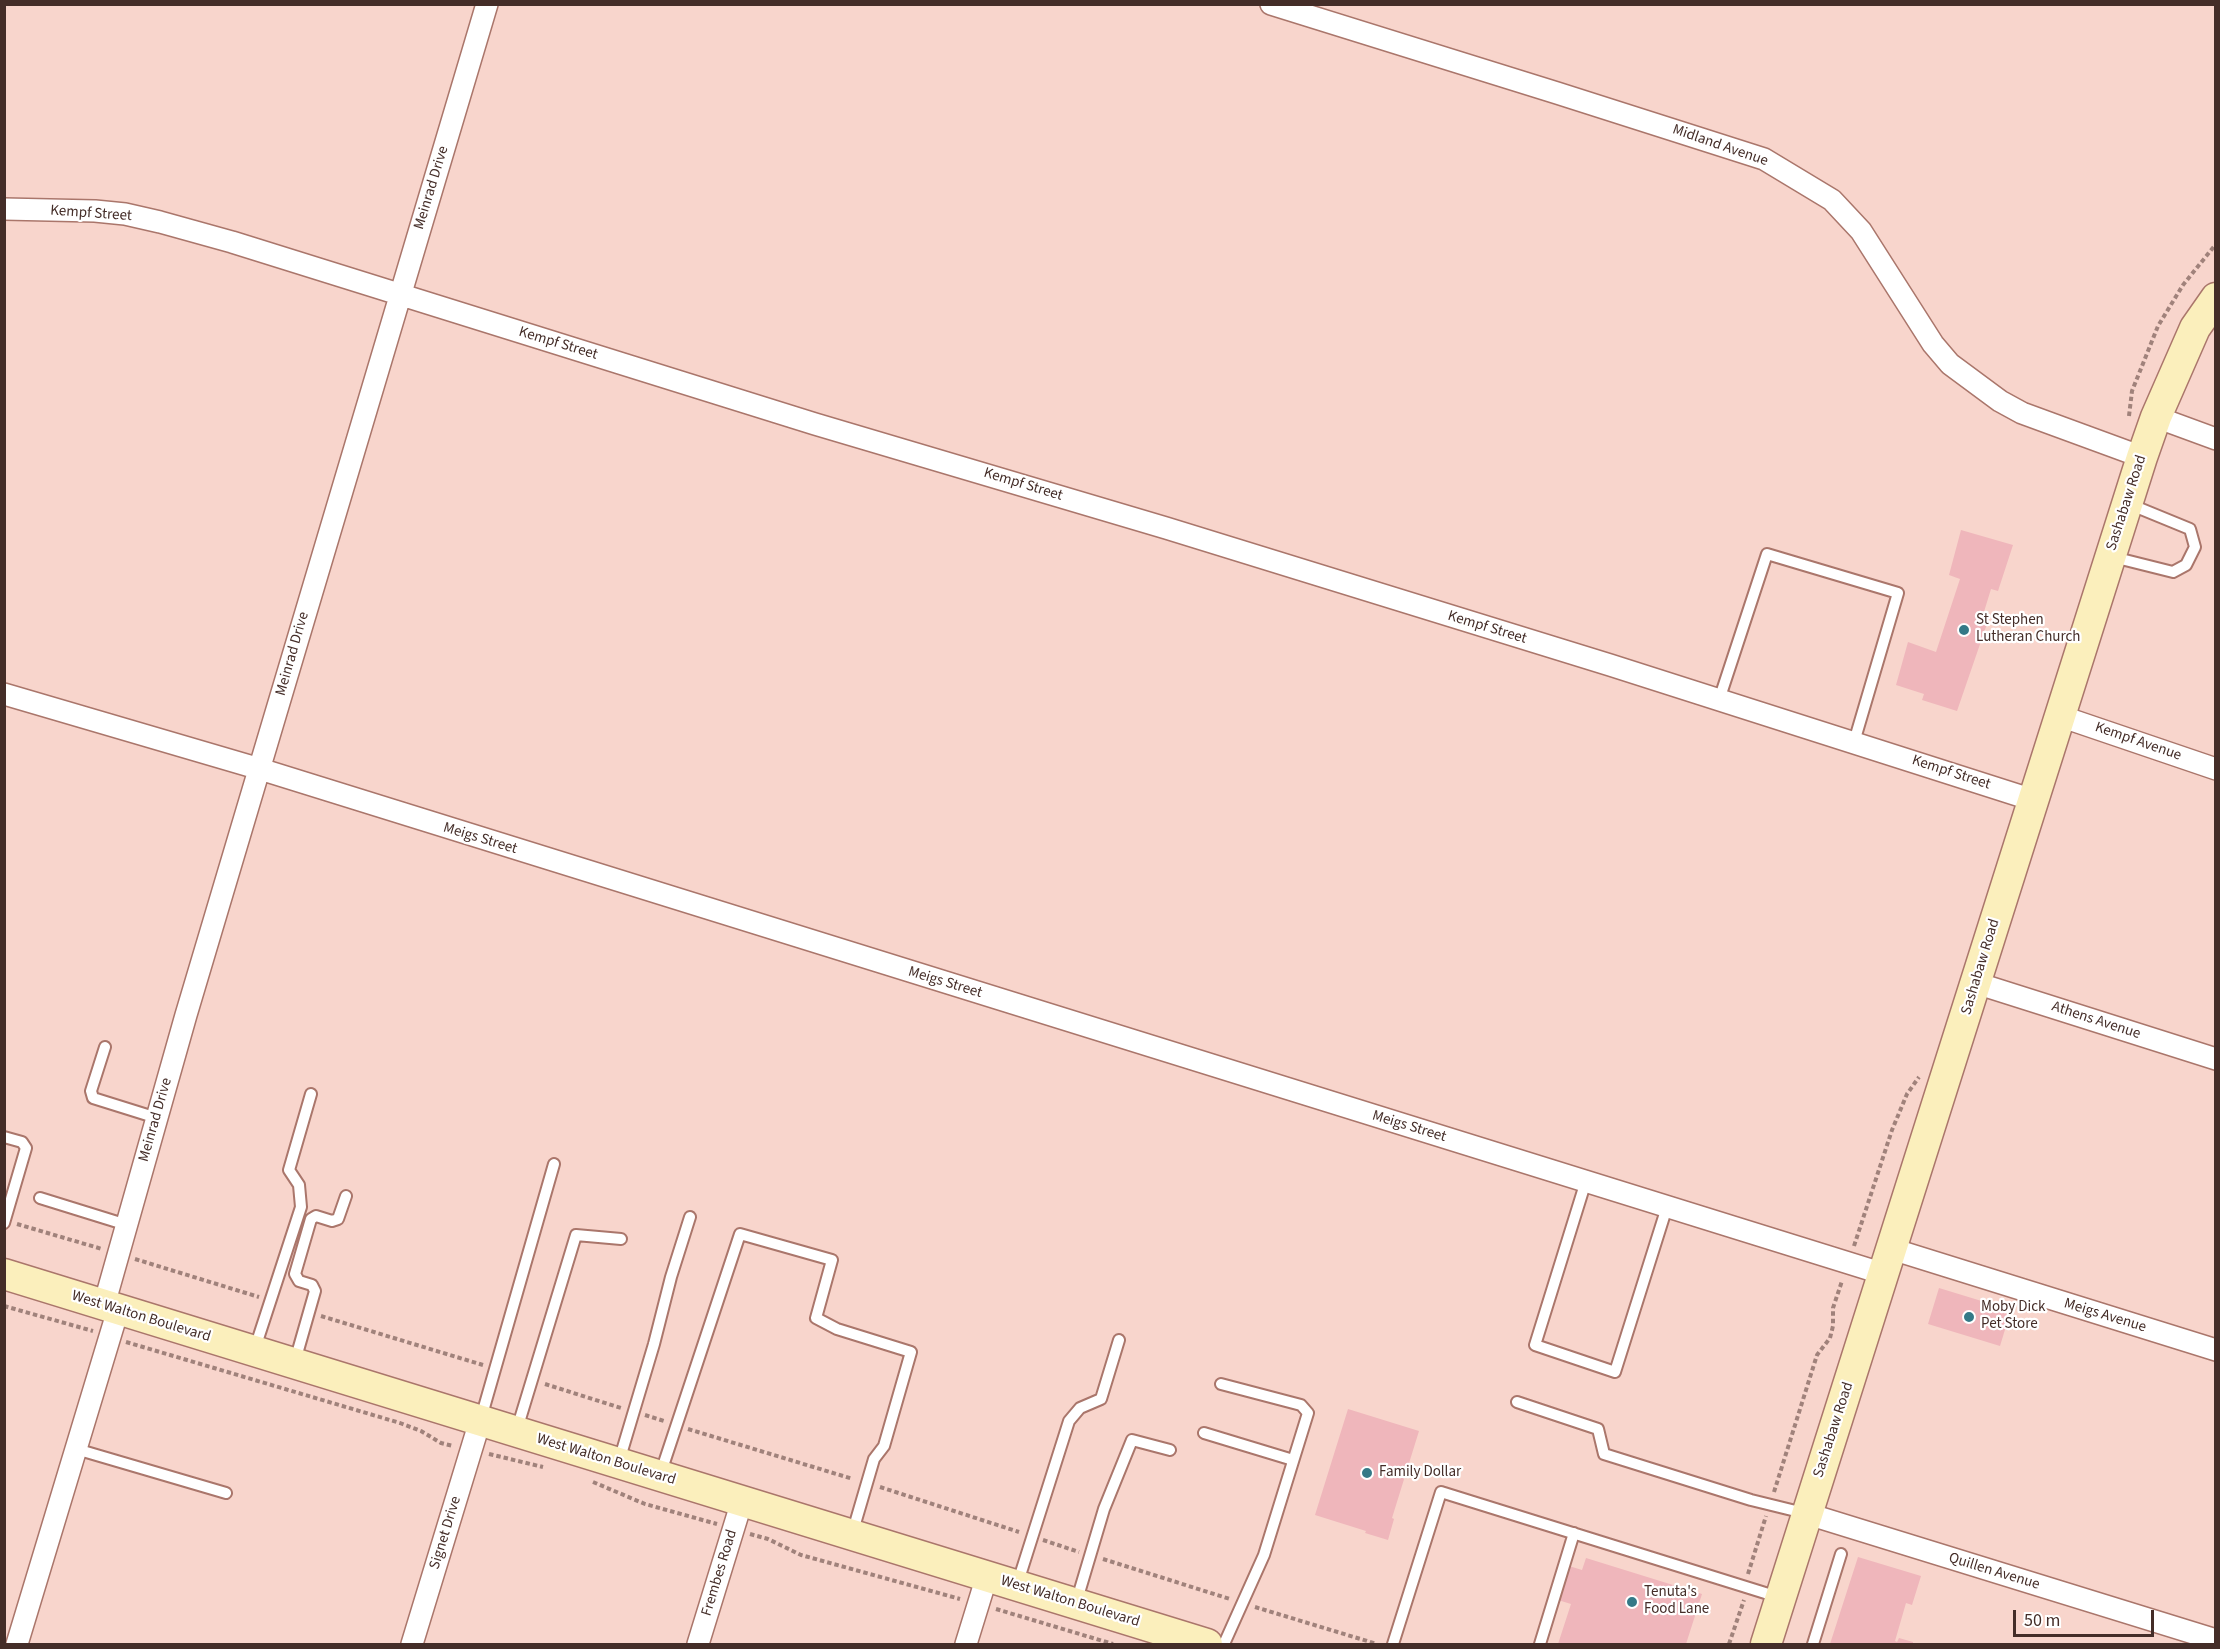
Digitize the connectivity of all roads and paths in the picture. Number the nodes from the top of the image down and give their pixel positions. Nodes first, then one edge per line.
1 (487, 4) edge
2 (1271, 4) edge
3 (4, 209) edge
4 (2216, 244) edge
5 (399, 295) junction
6 (2216, 298) edge
7 (2156, 417) junction
8 (2216, 439) edge
9 (2132, 453) junction
10 (2127, 503) junction
11 (2109, 556) junction
12 (4, 694) edge
13 (1719, 700) junction
14 (2060, 716) junction
15 (1854, 742) junction
16 (260, 769) junction
17 (2216, 769) edge
18 (2033, 800) junction
19 (1976, 983) junction
20 (105, 1047) dead end
21 (2216, 1059) edge
22 (1924, 1070) dead end
23 (311, 1094) dead end
24 (157, 1118) junction
25 (4, 1137) edge
26 (554, 1164) dead end
27 (1586, 1181) junction
28 (9, 1189) edge
29 (346, 1196) dead end
30 (40, 1198) dead end
31 (1667, 1207) junction
32 (690, 1216) dead end
33 (4, 1222) edge
34 (127, 1225) junction
35 (621, 1239) dead end
36 (1888, 1261) junction
37 (1848, 1263) junction
38 (4, 1274) edge
39 (4, 1306) edge
40 (111, 1317) junction
41 (1119, 1340) dead end
42 (2216, 1350) edge
43 (254, 1352) junction
44 (294, 1364) junction
45 (1221, 1384) dead end
46 (1516, 1402) dead end
47 (480, 1421) junction
48 (516, 1432) junction
49 (1204, 1433) dead end
50 (76, 1449) junction
51 (471, 1450) junction
52 (1170, 1450) dead end
53 (1293, 1460) junction
54 (618, 1464) junction
55 (551, 1469) dead end
56 (659, 1476) junction
57 (584, 1479) dead end
58 (226, 1493) dead end
59 (742, 1501) junction
60 (1770, 1505) junction
61 (1808, 1514) junction
62 (734, 1529) junction
63 (1574, 1533) junction
64 (852, 1535) junction
65 (1841, 1554) dead end
66 (987, 1576) junction
67 (1016, 1585) junction
68 (1746, 1587) junction
69 (1781, 1598) junction
70 (978, 1604) junction
71 (1076, 1604) junction
72 (2216, 1641) edge
73 (17, 1644) edge
74 (412, 1644) edge
75 (698, 1644) edge
76 (966, 1644) edge
77 (1113, 1644) edge
78 (1207, 1644) edge
79 (1224, 1644) edge
80 (1394, 1644) edge
81 (1540, 1644) edge
82 (1729, 1644) edge
83 (1766, 1644) edge
84 (1813, 1644) edge

1 - 5 street, Meinrad Drive
2 - 9 street, Midland Avenue
3 - 5 street, Kempf Street
4 - 9 path
5 - 13 street, Kempf Street
5 - 16 street, Meinrad Drive
6 - 7 street, Sashabaw Road
7 - 8 street
7 - 9 street, Sashabaw Road
9 - 10 street, Sashabaw Road
10 - 11 street, Sashabaw Road
10 - 11 lane
11 - 14 street, Sashabaw Road
12 - 16 street, Meigs Street
13 - 15 street, Kempf Street
13 - 15 lane
14 - 17 street, Kempf Avenue
14 - 18 street, Sashabaw Road
15 - 18 street, Kempf Street
16 - 24 street, Meinrad Drive
16 - 27 street, Meigs Street
18 - 19 street, Sashabaw Road
19 - 21 street, Athens Avenue
19 - 36 street, Sashabaw Road
20 - 24 lane
22 - 37 path
23 - 43 lane
24 - 34 street, Meinrad Drive
25 - 28 lane
26 - 47 lane
27 - 31 street, Meigs Street
27 - 31 lane
28 - 33 lane
29 - 44 lane
30 - 34 lane
31 - 37 street, Meigs Street
32 - 54 lane
34 - 40 street, Meinrad Drive
35 - 48 lane
36 - 37 street, Meigs Street
36 - 42 street, Meigs Avenue
36 - 61 street, Sashabaw Road
37 - 60 path
38 - 40 street, West Walton Boulevard
39 - 40 path
40 - 43 street, West Walton Boulevard
40 - 50 street, Meinrad Drive
40 - 51 path
41 - 67 lane
43 - 44 street, West Walton Boulevard
44 - 47 street, West Walton Boulevard
45 - 53 lane
46 - 60 lane
47 - 48 street, West Walton Boulevard
47 - 51 street, Signet Drive
48 - 54 street, West Walton Boulevard
49 - 53 lane
50 - 58 lane
50 - 73 street, Meinrad Drive
51 - 55 path
51 - 74 street, Signet Drive
52 - 71 lane
53 - 79 lane
54 - 56 street, West Walton Boulevard
56 - 59 street, West Walton Boulevard
56 - 64 lane
57 - 62 path
59 - 62 street, Frembes Road
59 - 64 street, West Walton Boulevard
60 - 61 lane
60 - 68 path
61 - 69 street, Sashabaw Road
61 - 72 street, Quillen Avenue
62 - 70 path
62 - 75 street, Frembes Road
63 - 68 lane
63 - 80 lane
63 - 81 lane
64 - 66 street, West Walton Boulevard
65 - 84 lane
66 - 67 street, West Walton Boulevard
66 - 70 street
67 - 71 street, West Walton Boulevard
68 - 69 lane
68 - 82 path
69 - 83 street, Sashabaw Road
70 - 76 street
70 - 77 path
71 - 78 street, West Walton Boulevard

